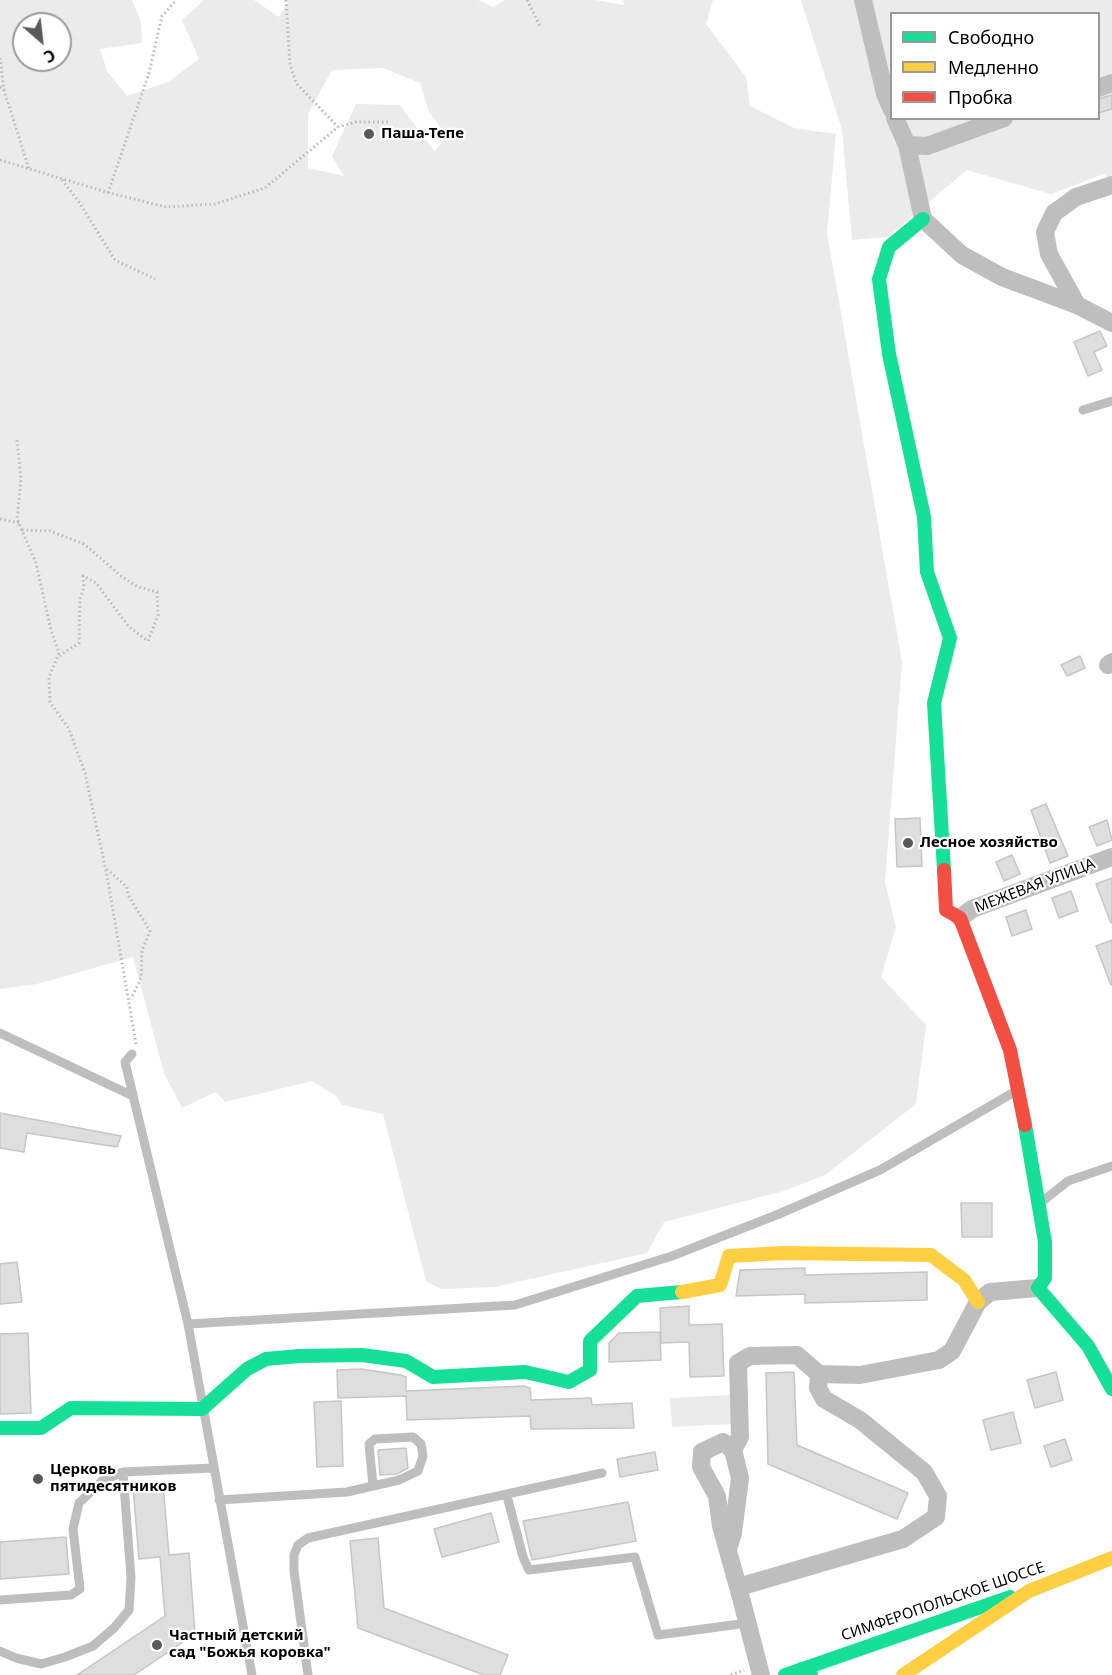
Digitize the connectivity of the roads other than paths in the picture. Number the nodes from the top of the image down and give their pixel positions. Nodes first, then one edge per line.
1 (863, 0) edge
2 (890, 107) edge
3 (896, 120) edge
4 (998, 120) edge
5 (907, 145) junction
6 (1112, 184) edge
7 (922, 219) junction
8 (1077, 305) junction
9 (1112, 323) edge
10 (1112, 401) edge
11 (1083, 410) dead end
12 (1112, 857) edge
13 (960, 918) junction
14 (0, 1034) edge
15 (132, 1054) road end
16 (1016, 1091) junction
17 (133, 1096) junction
18 (1112, 1166) edge
19 (1040, 1204) junction
20 (1038, 1288) junction
21 (978, 1302) junction
22 (188, 1324) junction
23 (819, 1374) junction
24 (1112, 1389) edge
25 (202, 1409) junction
26 (0, 1428) edge
27 (733, 1450) junction
28 (213, 1468) junction
29 (123, 1472) junction
30 (602, 1473) dead end
31 (373, 1486) junction
32 (507, 1496) junction
33 (219, 1500) junction
34 (728, 1549) junction
35 (1112, 1558) edge
36 (1029, 1591) junction
37 (740, 1594) junction
38 (0, 1600) edge
39 (748, 1623) junction
40 (0, 1650) edge
41 (806, 1672) edge
42 (252, 1675) edge
43 (309, 1675) edge
44 (761, 1675) edge
45 (785, 1675) edge
46 (903, 1675) edge

1 - 2 street
3 - 5 street
4 - 5 street
5 - 7 street
6 - 8 street
7 - 8 street
7 - 13 street
8 - 9 street
10 - 11 lane
12 - 13 street, МЕЖЕВАЯ УЛИЦА
13 - 16 street
14 - 17 lane
15 - 17 lane
16 - 19 street
16 - 22 lane
17 - 22 lane
18 - 19 lane
19 - 20 street
20 - 21 street
20 - 24 street
21 - 23 street
21 - 25 street
22 - 25 lane
23 - 27 street
23 - 37 street
25 - 26 street
25 - 28 lane
27 - 34 street
27 - 34 street
28 - 29 lane
28 - 33 lane
29 - 38 lane
29 - 40 lane
30 - 32 lane
31 - 31 lane
31 - 33 lane
32 - 39 lane
32 - 43 lane
33 - 42 lane
34 - 37 street
35 - 36 street, СИМФЕРОПОЛЬСКОЕ ШОССЕ
36 - 41 street, СИМФЕРОПОЛЬСКОЕ ШОССЕ
36 - 46 street
37 - 39 street
39 - 44 street
41 - 45 street, СИМФЕРОПОЛЬСКОЕ ШОССЕ

